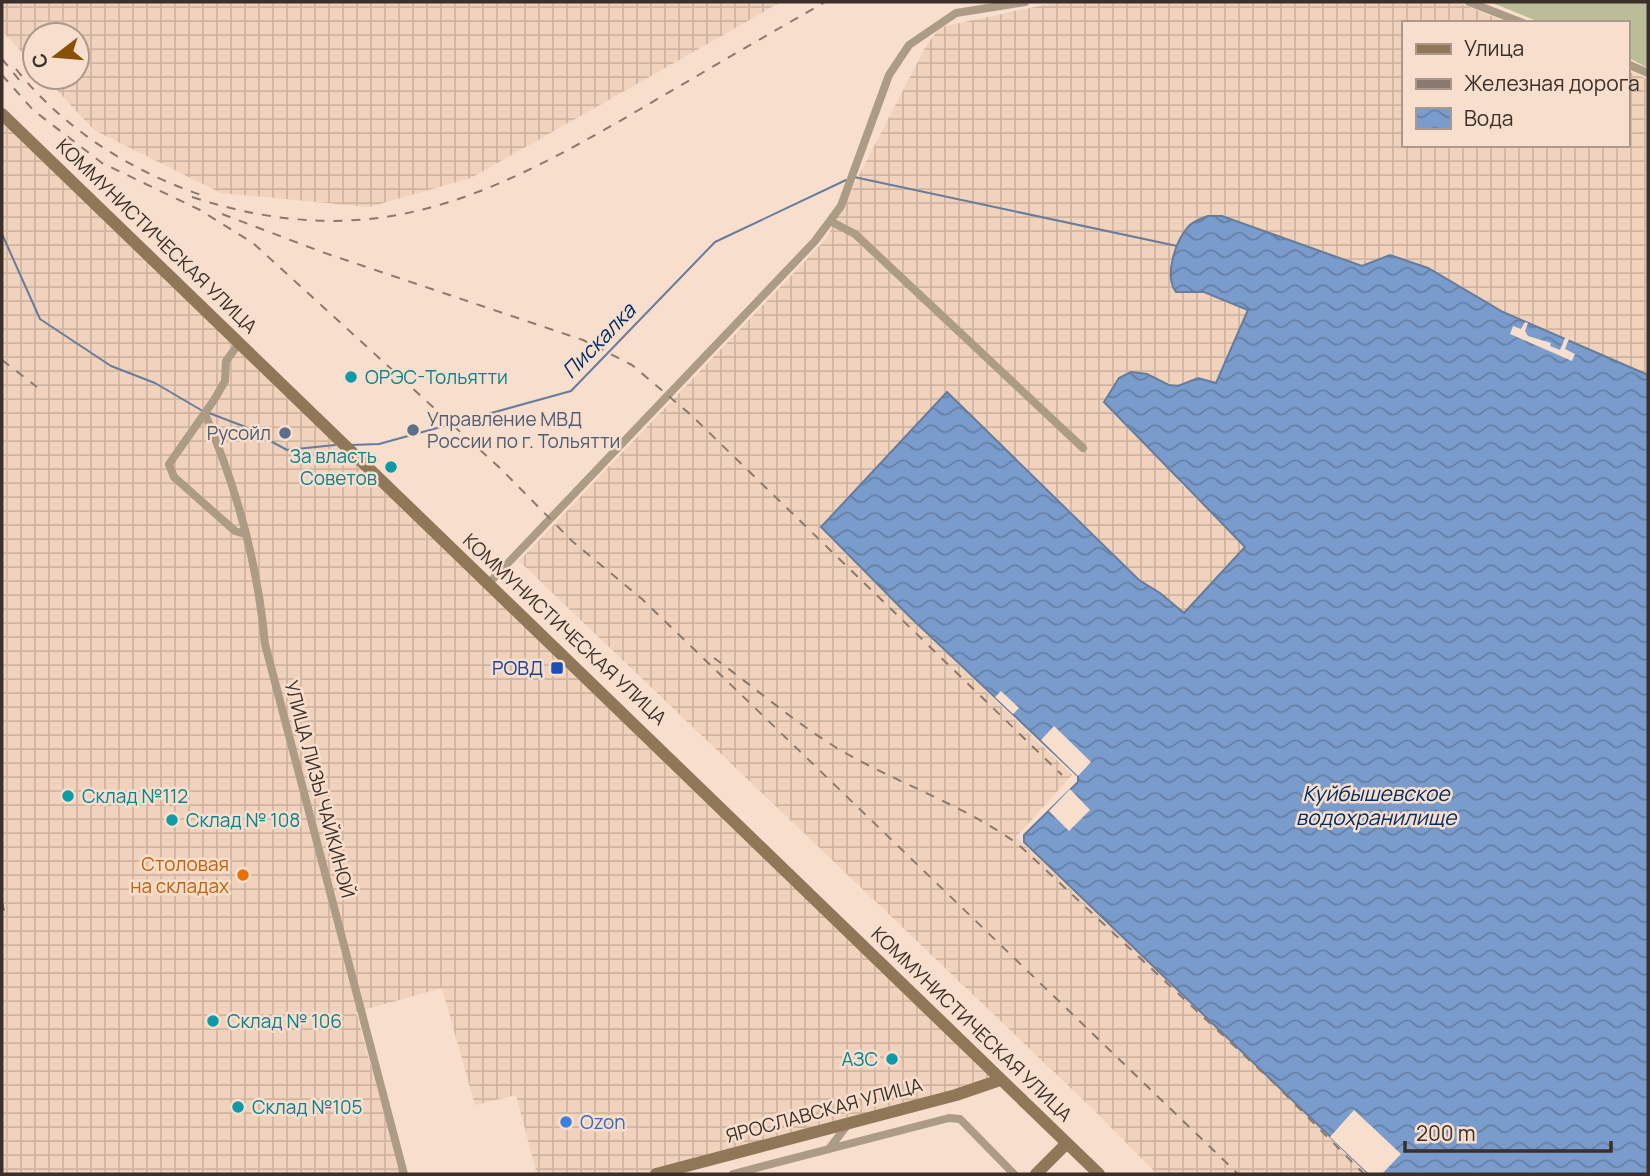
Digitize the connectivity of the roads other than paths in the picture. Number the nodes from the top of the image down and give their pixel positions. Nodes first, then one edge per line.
1 (1025, 2) edge
2 (1469, 2) edge
3 (1518, 21) edge
4 (1629, 65) edge
5 (1648, 73) edge
6 (2, 114) edge
7 (830, 221) junction
8 (240, 342) junction
9 (205, 414) junction
10 (1083, 448) dead end
11 (244, 534) junction
12 (488, 584) junction
13 (1000, 1080) junction
14 (849, 1124) junction
15 (1067, 1143) junction
16 (829, 1149) junction
17 (404, 1174) edge
18 (656, 1174) edge
19 (733, 1174) edge
20 (1014, 1174) edge
21 (1036, 1174) edge
22 (1099, 1174) edge

1 - 7 street
2 - 3 street
4 - 5 street
6 - 8 main road, КОММУНИСТИЧЕСКАЯ УЛИЦА
7 - 10 street
7 - 12 street
8 - 9 street
8 - 12 main road, КОММУНИСТИЧЕСКАЯ УЛИЦА
9 - 11 street, УЛИЦА ЛИЗЫ ЧАЙКИНОЙ
9 - 11 street
11 - 17 street, УЛИЦА ЛИЗЫ ЧАЙКИНОЙ
12 - 13 main road, КОММУНИСТИЧЕСКАЯ УЛИЦА
13 - 14 main road, ЯРОСЛАВСКАЯ УЛИЦА
13 - 15 main road, КОММУНИСТИЧЕСКАЯ УЛИЦА
14 - 16 street
14 - 18 main road, ЯРОСЛАВСКАЯ УЛИЦА
15 - 21 main road
15 - 22 main road, КОММУНИСТИЧЕСКАЯ УЛИЦА
16 - 19 street
16 - 20 street

